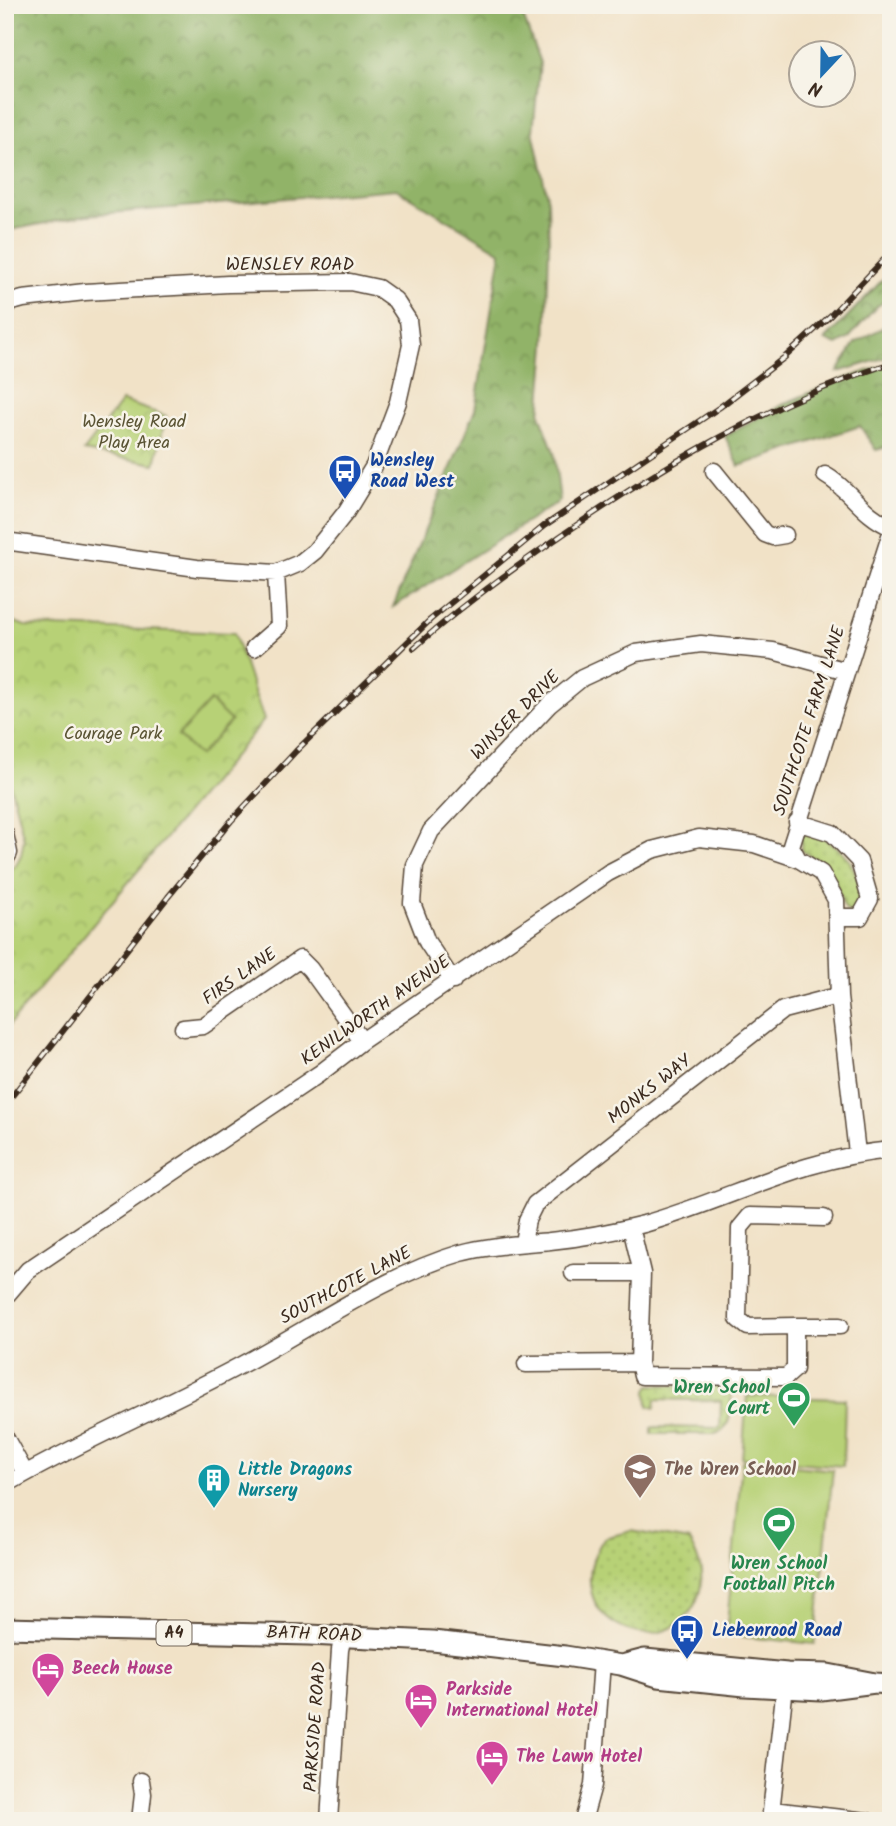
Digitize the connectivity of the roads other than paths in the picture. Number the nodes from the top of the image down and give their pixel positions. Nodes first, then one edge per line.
1 (5, 304) edge
2 (714, 471) dead end
3 (825, 475) dead end
4 (891, 527) edge
5 (891, 533) edge
6 (785, 535) dead end
7 (5, 541) edge
8 (276, 573) junction
9 (254, 648) dead end
10 (847, 671) junction
11 (797, 822) junction
12 (5, 834) edge
13 (798, 859) junction
14 (5, 860) edge
15 (838, 917) junction
16 (453, 981) junction
17 (829, 998) dead end
18 (183, 1028) dead end
19 (362, 1041) junction
20 (891, 1150) edge
21 (857, 1153) junction
22 (824, 1218) dead end
23 (631, 1227) junction
24 (523, 1243) junction
25 (573, 1273) dead end
26 (642, 1273) junction
27 (5, 1297) edge
28 (795, 1326) junction
29 (840, 1326) dead end
30 (526, 1364) dead end
31 (640, 1370) junction
32 (5, 1437) edge
33 (25, 1473) junction
34 (5, 1485) edge
35 (5, 1628) edge
36 (343, 1636) junction
37 (612, 1664) junction
38 (786, 1681) junction
39 (883, 1684) edge
40 (141, 1781) dead end
41 (771, 1815) edge
42 (584, 1820) edge
43 (140, 1821) edge
44 (329, 1821) edge
45 (867, 1821) edge

1 - 8 street, WENSLEY ROAD
2 - 6 street
3 - 4 street
5 - 10 street, SOUTHCOTE FARM LANE
7 - 8 street
8 - 9 street
10 - 11 street, SOUTHCOTE FARM LANE
10 - 16 street, WINSER DRIVE
11 - 13 street, SOUTHCOTE FARM LANE
11 - 15 street
12 - 14 street
13 - 15 street
13 - 16 street, KENILWORTH AVENUE
15 - 21 street
16 - 19 street, KENILWORTH AVENUE
17 - 24 street, MONKS WAY
18 - 19 street, FIRS LANE
19 - 27 street, KENILWORTH AVENUE
20 - 21 street, SOUTHCOTE LANE
21 - 23 street, SOUTHCOTE LANE
22 - 28 street
23 - 24 street, SOUTHCOTE LANE
23 - 26 street
24 - 33 street, SOUTHCOTE LANE
25 - 26 street
26 - 31 street
28 - 29 street
28 - 31 street
30 - 31 street
32 - 33 street
33 - 34 street, SOUTHCOTE LANE
35 - 36 main road, BATH ROAD / A4
36 - 37 main road, BATH ROAD / A4
36 - 44 street, PARKSIDE ROAD
37 - 38 main road, BATH ROAD / A4
37 - 42 street
38 - 39 main road, BATH ROAD / A4
38 - 41 street
40 - 43 street
41 - 45 street

